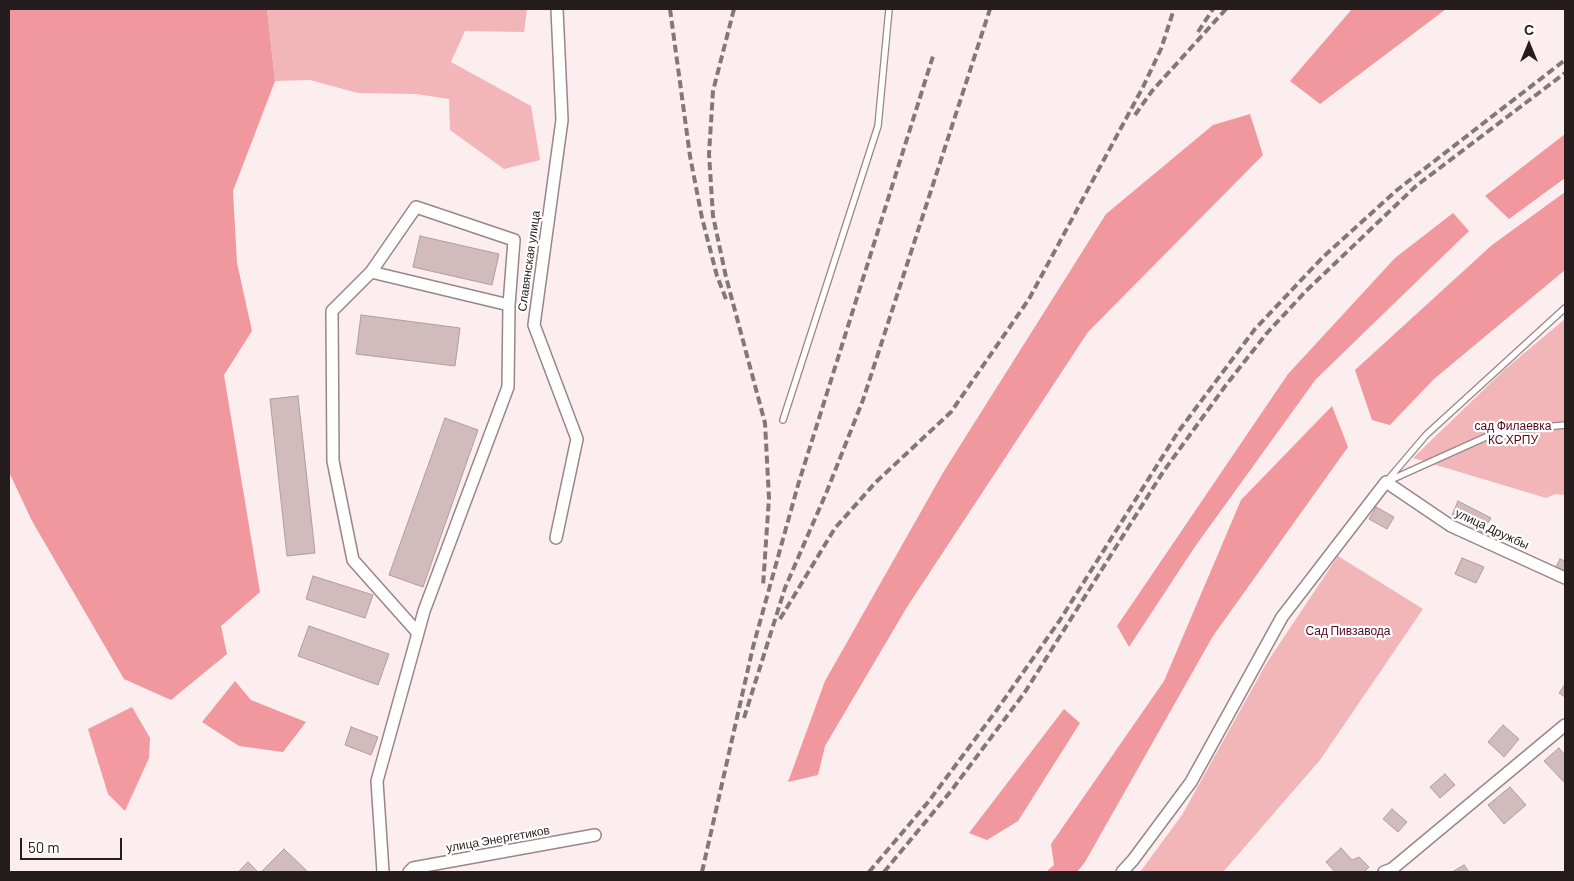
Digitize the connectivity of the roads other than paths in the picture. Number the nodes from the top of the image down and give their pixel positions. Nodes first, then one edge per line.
1 (557, 9) edge
2 (889, 9) edge
3 (371, 272) junction
4 (509, 304) junction
5 (1565, 308) edge
6 (783, 420) dead end
7 (1565, 425) edge
8 (1386, 482) junction
9 (556, 538) dead end
10 (1565, 578) edge
11 (418, 633) junction
12 (1565, 725) edge
13 (594, 835) dead end
14 (383, 872) edge
15 (409, 872) edge
16 (1122, 872) edge
17 (1384, 872) edge

1 - 9 street, Славянская улица
2 - 6 lane
3 - 4 street
3 - 4 street
3 - 11 street
4 - 11 street
5 - 8 lane
7 - 8 lane
8 - 10 street, улица Дружбы
8 - 16 street
11 - 14 street
12 - 17 street
13 - 15 street, улица Энергетиков

